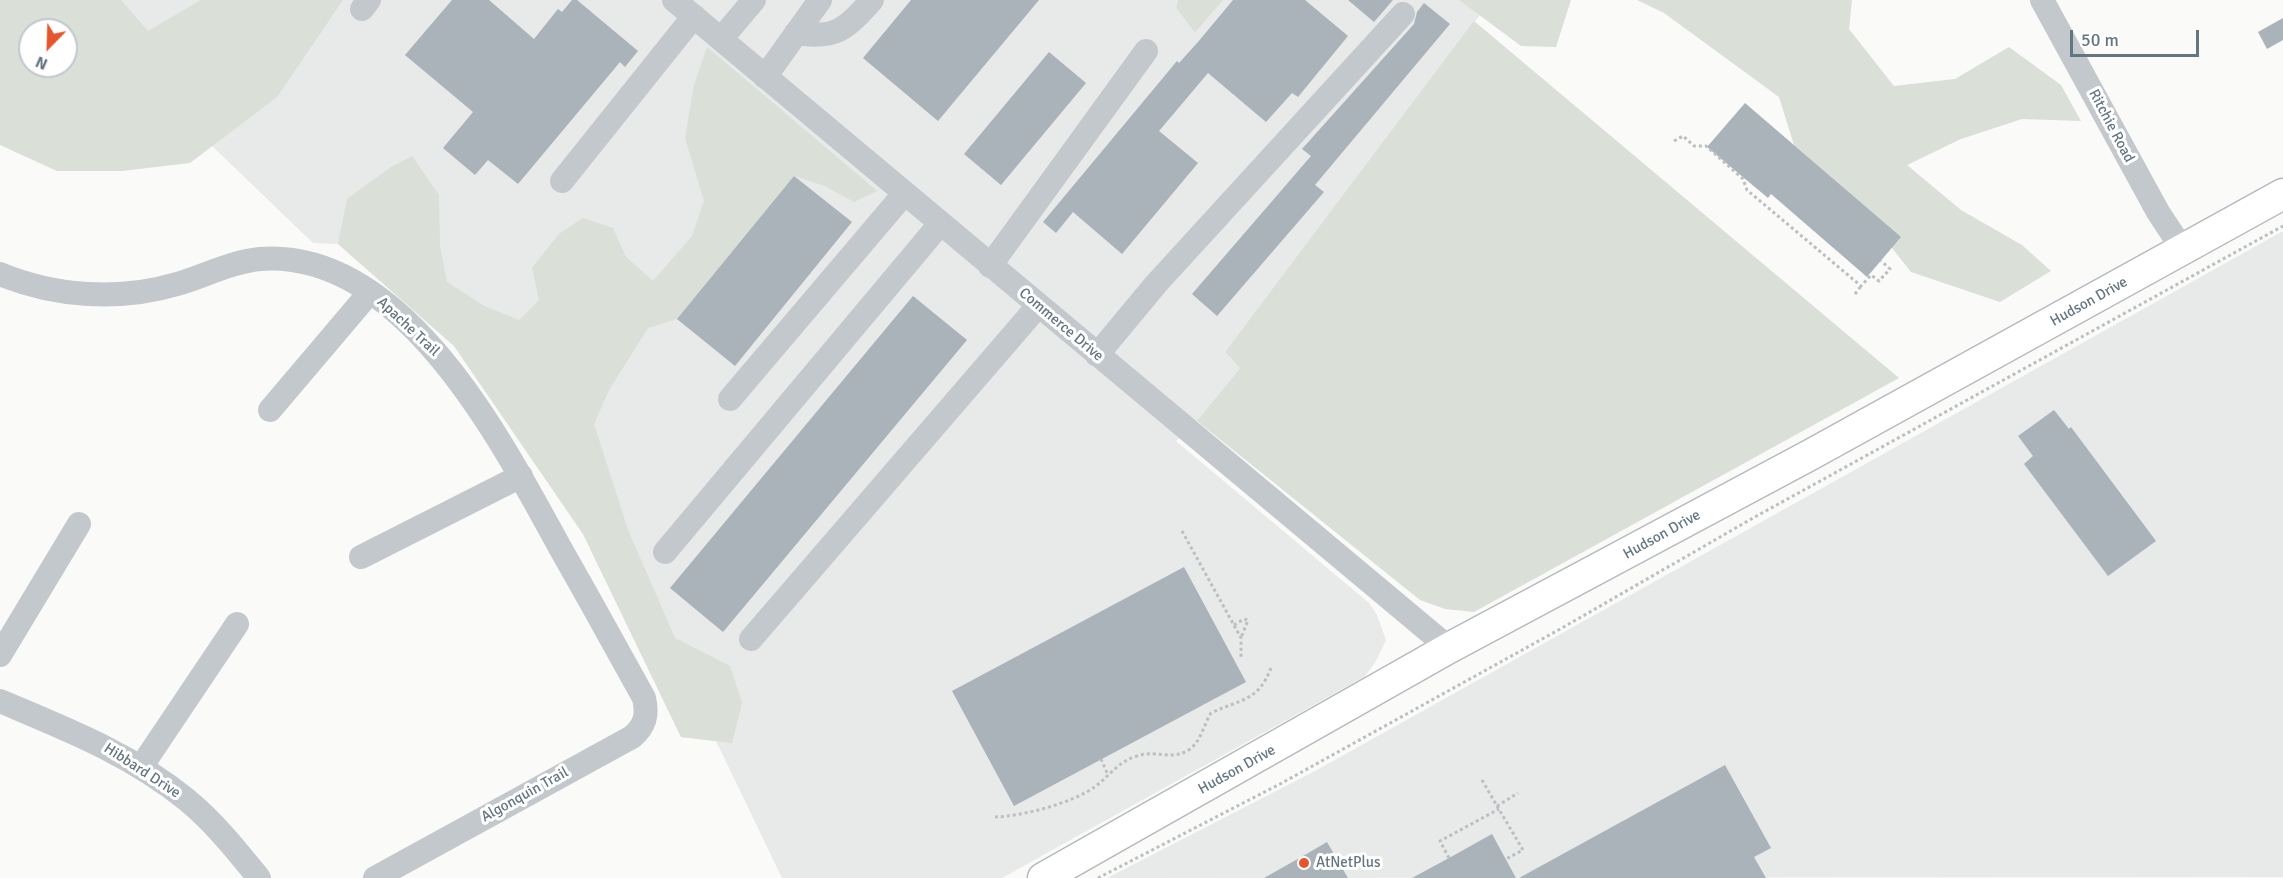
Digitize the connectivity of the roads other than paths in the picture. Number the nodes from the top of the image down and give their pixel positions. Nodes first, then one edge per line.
1 (674, 0) edge
2 (754, 0) edge
3 (820, 0) edge
4 (872, 0) edge
5 (2048, 2) edge
6 (1403, 14) dead end
7 (694, 16) junction
8 (796, 33) junction
9 (721, 39) junction
10 (1146, 51) dead end
11 (765, 77) junction
12 (562, 181) dead end
13 (904, 194) junction
14 (2283, 194) edge
15 (940, 224) junction
16 (2183, 250) junction
17 (990, 266) junction
18 (0, 274) edge
19 (370, 292) junction
20 (1038, 306) junction
21 (1097, 355) junction
22 (730, 399) dead end
23 (270, 410) dead end
24 (521, 476) junction
25 (79, 524) dead end
26 (665, 552) dead end
27 (361, 557) dead end
28 (237, 624) dead end
29 (751, 639) dead end
30 (1449, 648) junction
31 (0, 655) edge
32 (641, 694) joint
33 (0, 701) edge
34 (141, 767) junction
35 (259, 878) edge
36 (375, 878) edge
37 (1043, 878) edge

1 - 7 street, Commerce Drive
2 - 9 street
3 - 8 street
4 - 8 street
5 - 16 street, Ritchie Road
6 - 21 street
7 - 9 street, Commerce Drive
7 - 12 street
8 - 11 street
9 - 11 street, Commerce Drive
10 - 17 street
11 - 13 street, Commerce Drive
13 - 15 street, Commerce Drive
13 - 22 street
14 - 16 main road, Hudson Drive
15 - 17 street, Commerce Drive
15 - 26 street
16 - 30 main road, Hudson Drive
17 - 20 street, Commerce Drive
18 - 19 street, Apache Trail
19 - 23 street
19 - 24 street, Apache Trail
20 - 21 street, Commerce Drive
20 - 29 street
21 - 30 street, Commerce Drive
24 - 27 street
24 - 32 street, Apache Trail
25 - 31 street
28 - 34 street
30 - 37 main road, Hudson Drive
32 - 36 street, Algonquin Trail
33 - 34 street, Hibbard Drive
34 - 35 street, Hibbard Drive

